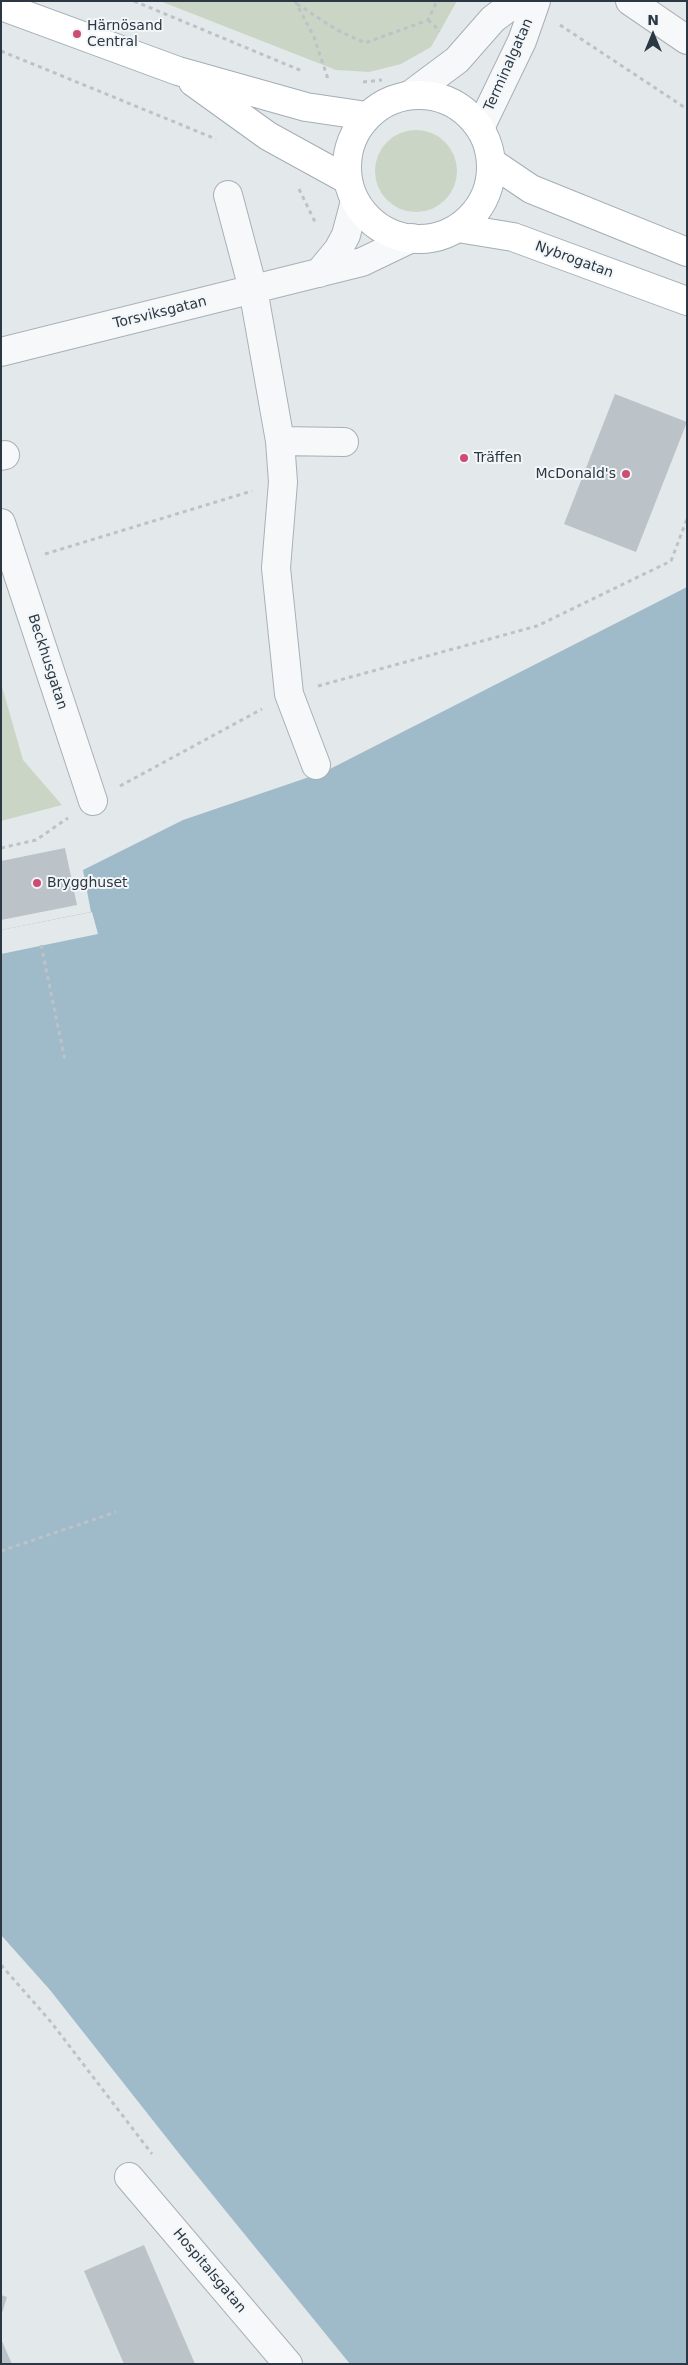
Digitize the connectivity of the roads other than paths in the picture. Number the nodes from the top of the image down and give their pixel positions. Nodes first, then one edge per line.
1 (517, 1) edge
2 (536, 1) edge
3 (630, 1) edge
4 (1, 6) edge
5 (687, 40) edge
6 (178, 71) junction
7 (410, 95) junction
8 (367, 116) junction
9 (480, 128) junction
10 (491, 162) junction
11 (352, 191) junction
12 (228, 195) dead end
13 (458, 228) junction
14 (412, 238) junction
15 (687, 252) edge
16 (318, 273) junction
17 (253, 289) junction
18 (687, 301) edge
19 (1, 352) edge
20 (280, 441) junction
21 (344, 442) dead end
22 (1, 523) edge
23 (316, 765) dead end
24 (93, 801) road end
25 (130, 2178) dead end
26 (288, 2364) edge

1 - 7 street, Terminalgatan
2 - 9 street, Terminalgatan
3 - 5 street
4 - 6 main road
6 - 8 main road
6 - 11 main road
7 - 8 main road
7 - 9 main road
8 - 11 main road
9 - 10 main road
10 - 13 main road
10 - 15 main road
11 - 14 main road
11 - 16 street
12 - 17 street
13 - 14 main road
13 - 18 main road, Nybrogatan
14 - 16 street, Torsviksgatan
16 - 17 street, Torsviksgatan
17 - 19 street, Torsviksgatan
17 - 20 street
20 - 21 street
20 - 23 street
22 - 24 street, Beckhusgatan
25 - 26 street, Hospitalsgatan

